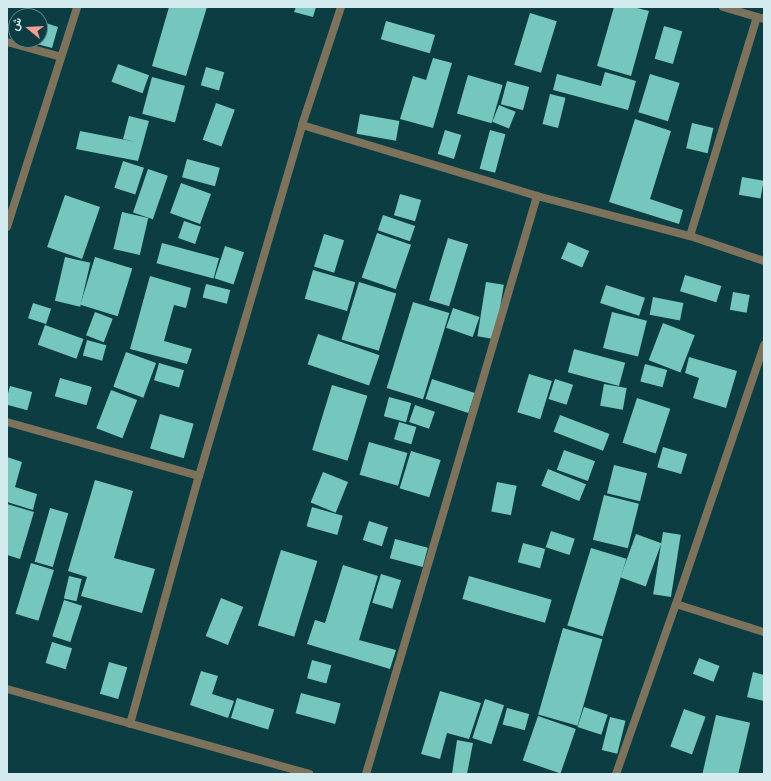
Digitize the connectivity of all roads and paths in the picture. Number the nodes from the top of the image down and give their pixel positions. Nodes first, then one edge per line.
1 (77, 7) edge
2 (341, 7) edge
3 (723, 7) edge
4 (761, 18) edge
5 (7, 42) edge
6 (61, 56) junction
7 (302, 126) junction
8 (536, 196) junction
9 (7, 228) edge
10 (690, 236) junction
11 (764, 262) edge
12 (764, 345) edge
13 (7, 422) edge
14 (198, 476) junction
15 (676, 604) junction
16 (764, 632) edge
17 (7, 689) edge
18 (130, 724) junction
19 (309, 774) edge
20 (366, 774) edge
21 (616, 774) edge

1 - 6 street
2 - 7 street
3 - 4 street
4 - 10 street
5 - 6 street
6 - 9 street
7 - 8 street
7 - 14 street
8 - 10 street
8 - 20 street
10 - 11 street
12 - 15 street
13 - 14 street
14 - 18 street
15 - 16 street
15 - 21 street
17 - 18 street
18 - 19 street

